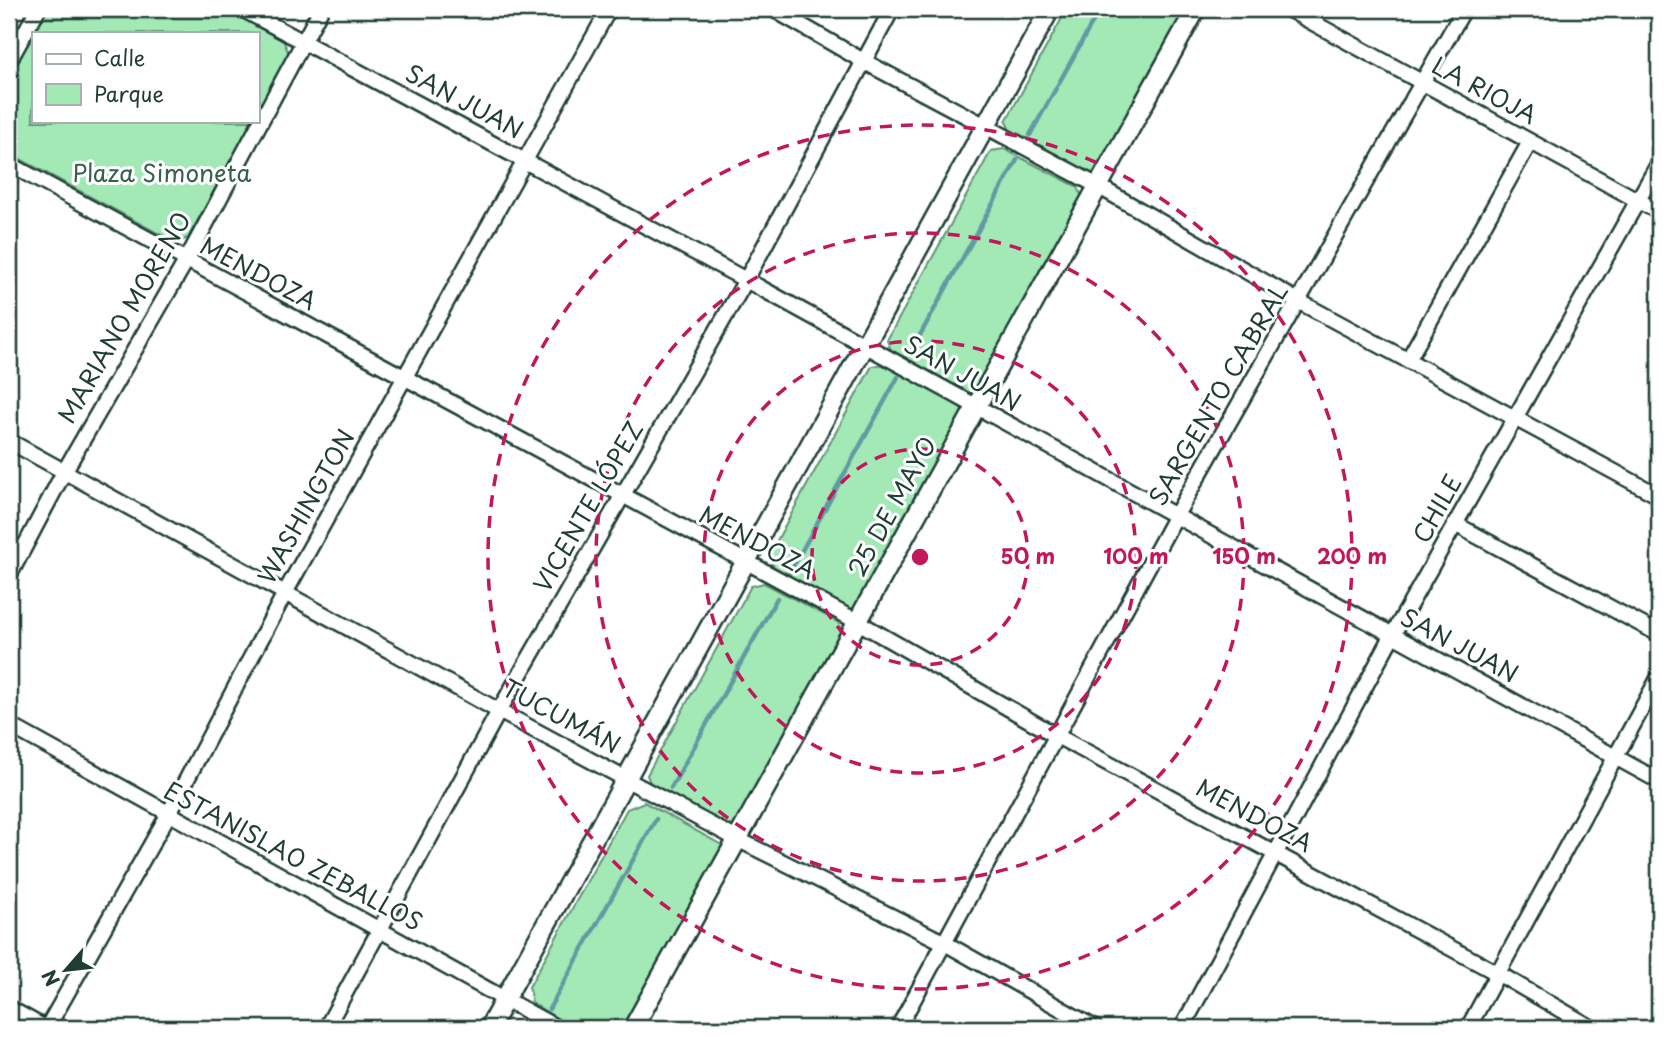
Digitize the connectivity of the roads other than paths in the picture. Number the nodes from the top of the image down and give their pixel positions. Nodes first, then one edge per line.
1 (38, 9) edge
2 (242, 9) edge
3 (321, 9) edge
4 (609, 9) edge
5 (773, 9) edge
6 (892, 9) edge
7 (1050, 9) edge
8 (1196, 9) edge
9 (1288, 9) edge
10 (1464, 9) edge
11 (303, 43) junction
12 (9, 61) edge
13 (865, 62) junction
14 (1422, 83) junction
15 (985, 127) junction
16 (1530, 142) junction
17 (526, 160) junction
18 (1659, 163) edge
19 (9, 164) edge
20 (1098, 186) junction
21 (1637, 200) junction
22 (1659, 212) edge
23 (186, 261) junction
24 (746, 280) junction
25 (1298, 301) junction
26 (864, 346) junction
27 (1408, 360) junction
28 (405, 378) junction
29 (976, 407) junction
30 (1514, 419) junction
31 (9, 441) edge
32 (64, 472) junction
33 (1659, 496) edge
34 (622, 497) junction
35 (1175, 517) junction
36 (1455, 524) junction
37 (746, 561) junction
38 (9, 576) edge
39 (285, 593) junction
40 (858, 622) junction
41 (1659, 634) edge
42 (1392, 636) junction
43 (1659, 677) edge
44 (499, 710) junction
45 (9, 725) edge
46 (1057, 736) junction
47 (1615, 756) junction
48 (626, 778) junction
49 (1659, 781) edge
50 (168, 816) junction
51 (737, 839) junction
52 (1278, 855) junction
53 (382, 929) junction
54 (943, 942) junction
55 (1499, 974) junction
56 (505, 999) junction
57 (9, 1008) edge
58 (46, 1028) edge
59 (326, 1028) edge
60 (489, 1028) edge
61 (556, 1028) edge
62 (633, 1028) edge
63 (898, 1028) edge
64 (1095, 1028) edge
65 (1182, 1028) edge
66 (1468, 1028) edge
67 (1592, 1028) edge

1 - 12 street
2 - 11 street, SAN JUAN
3 - 11 street, MARIANO MORENO
4 - 17 street, WASHINGTON
5 - 13 street
6 - 13 street, VICENTE LÓPEZ
7 - 15 street
8 - 20 street, 25 DE MAYO
9 - 14 street, LA RIOJA
10 - 14 street, SARGENTO CABRAL
11 - 17 street, SAN JUAN
11 - 23 street, MARIANO MORENO
13 - 15 street
13 - 24 street, VICENTE LÓPEZ
14 - 16 street, LA RIOJA
14 - 25 street, SARGENTO CABRAL
15 - 20 street
15 - 26 street
16 - 21 street, LA RIOJA
16 - 27 street
17 - 24 street, SAN JUAN
17 - 28 street, WASHINGTON
18 - 21 street, CHILE
19 - 23 street, MENDOZA
20 - 25 street
20 - 29 street, 25 DE MAYO
21 - 22 street, LA RIOJA
21 - 30 street, CHILE
23 - 28 street, MENDOZA
23 - 32 street, MARIANO MORENO
24 - 26 street, SAN JUAN
24 - 34 street, VICENTE LÓPEZ
25 - 27 street
25 - 35 street, SARGENTO CABRAL
26 - 29 street, SAN JUAN
26 - 37 street
27 - 30 street
28 - 34 street, MENDOZA
28 - 39 street, WASHINGTON
29 - 35 street, SAN JUAN
29 - 40 street, 25 DE MAYO
30 - 33 street
30 - 36 street, CHILE
31 - 32 street, TUCUMÁN
32 - 38 street, MARIANO MORENO
32 - 39 street, TUCUMÁN
34 - 37 street, MENDOZA
34 - 44 street, VICENTE LÓPEZ
35 - 42 street, SAN JUAN
35 - 46 street, SARGENTO CABRAL
36 - 41 street
36 - 42 street, CHILE
37 - 40 street, MENDOZA
37 - 48 street
39 - 44 street, TUCUMÁN
39 - 50 street, WASHINGTON
40 - 46 street, MENDOZA
40 - 51 street, 25 DE MAYO
42 - 47 street, SAN JUAN
42 - 52 street, CHILE
43 - 47 street
44 - 48 street, TUCUMÁN
44 - 53 street, VICENTE LÓPEZ
45 - 50 street, ESTANISLAO ZEBALLOS
46 - 52 street, MENDOZA
46 - 54 street, SARGENTO CABRAL
47 - 49 street, SAN JUAN
47 - 55 street
48 - 51 street, TUCUMÁN
48 - 56 street
50 - 53 street, ESTANISLAO ZEBALLOS
50 - 58 street, WASHINGTON
51 - 54 street, TUCUMÁN
51 - 62 street, 25 DE MAYO
52 - 55 street, MENDOZA
52 - 65 street, CHILE
53 - 56 street, ESTANISLAO ZEBALLOS
53 - 59 street, VICENTE LÓPEZ
54 - 63 street, SARGENTO CABRAL
54 - 64 street, TUCUMÁN
55 - 66 street
55 - 67 street, MENDOZA
56 - 60 street
56 - 61 street, ESTANISLAO ZEBALLOS
57 - 58 street

